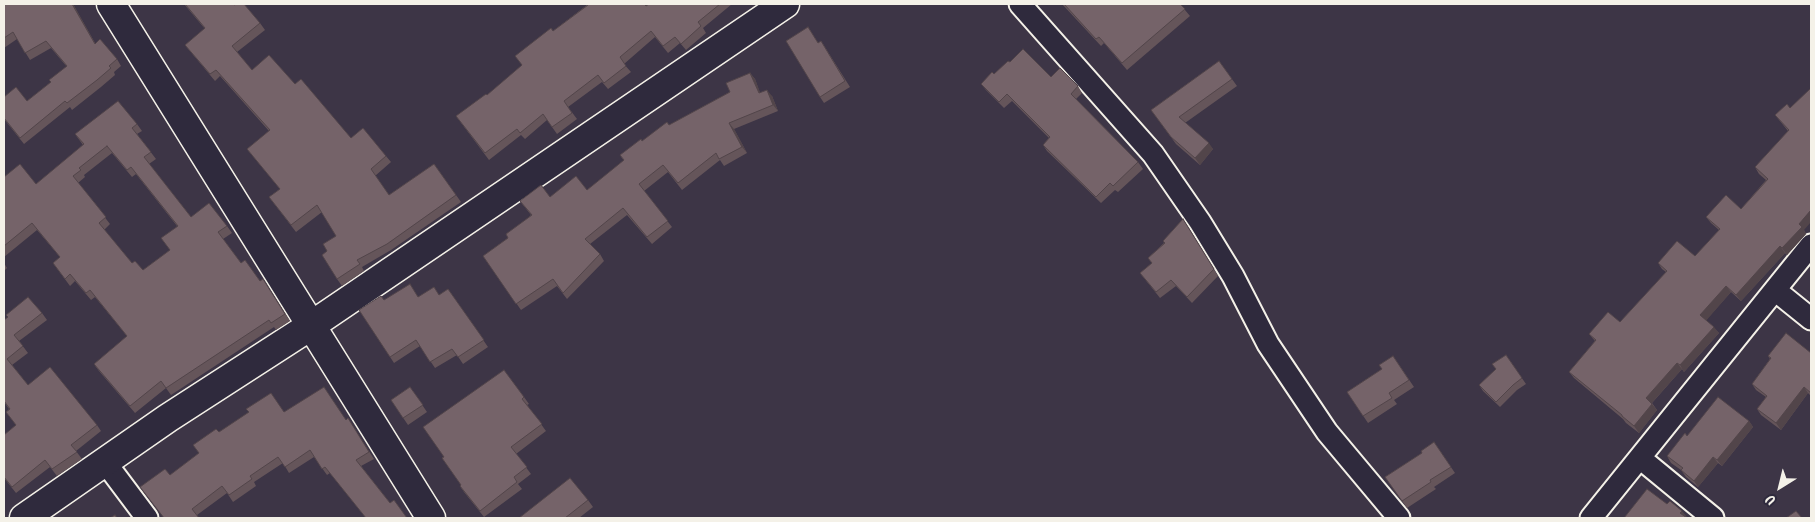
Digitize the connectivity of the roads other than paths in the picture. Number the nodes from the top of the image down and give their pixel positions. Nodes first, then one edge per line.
1 (785, 4) edge
2 (1020, 4) edge
3 (117, 6) edge
4 (1811, 245) edge
5 (1775, 290) junction
6 (1811, 319) edge
7 (312, 324) junction
8 (1640, 458) junction
9 (105, 462) junction
10 (24, 518) edge
11 (147, 518) edge
12 (431, 518) edge
13 (1399, 518) edge
14 (1591, 518) edge
15 (1713, 518) edge

1 - 7 street
2 - 13 street
3 - 7 street
4 - 5 street
5 - 6 street
5 - 8 street
7 - 9 street
7 - 12 street
8 - 14 street
8 - 15 street
9 - 10 street
9 - 11 street

